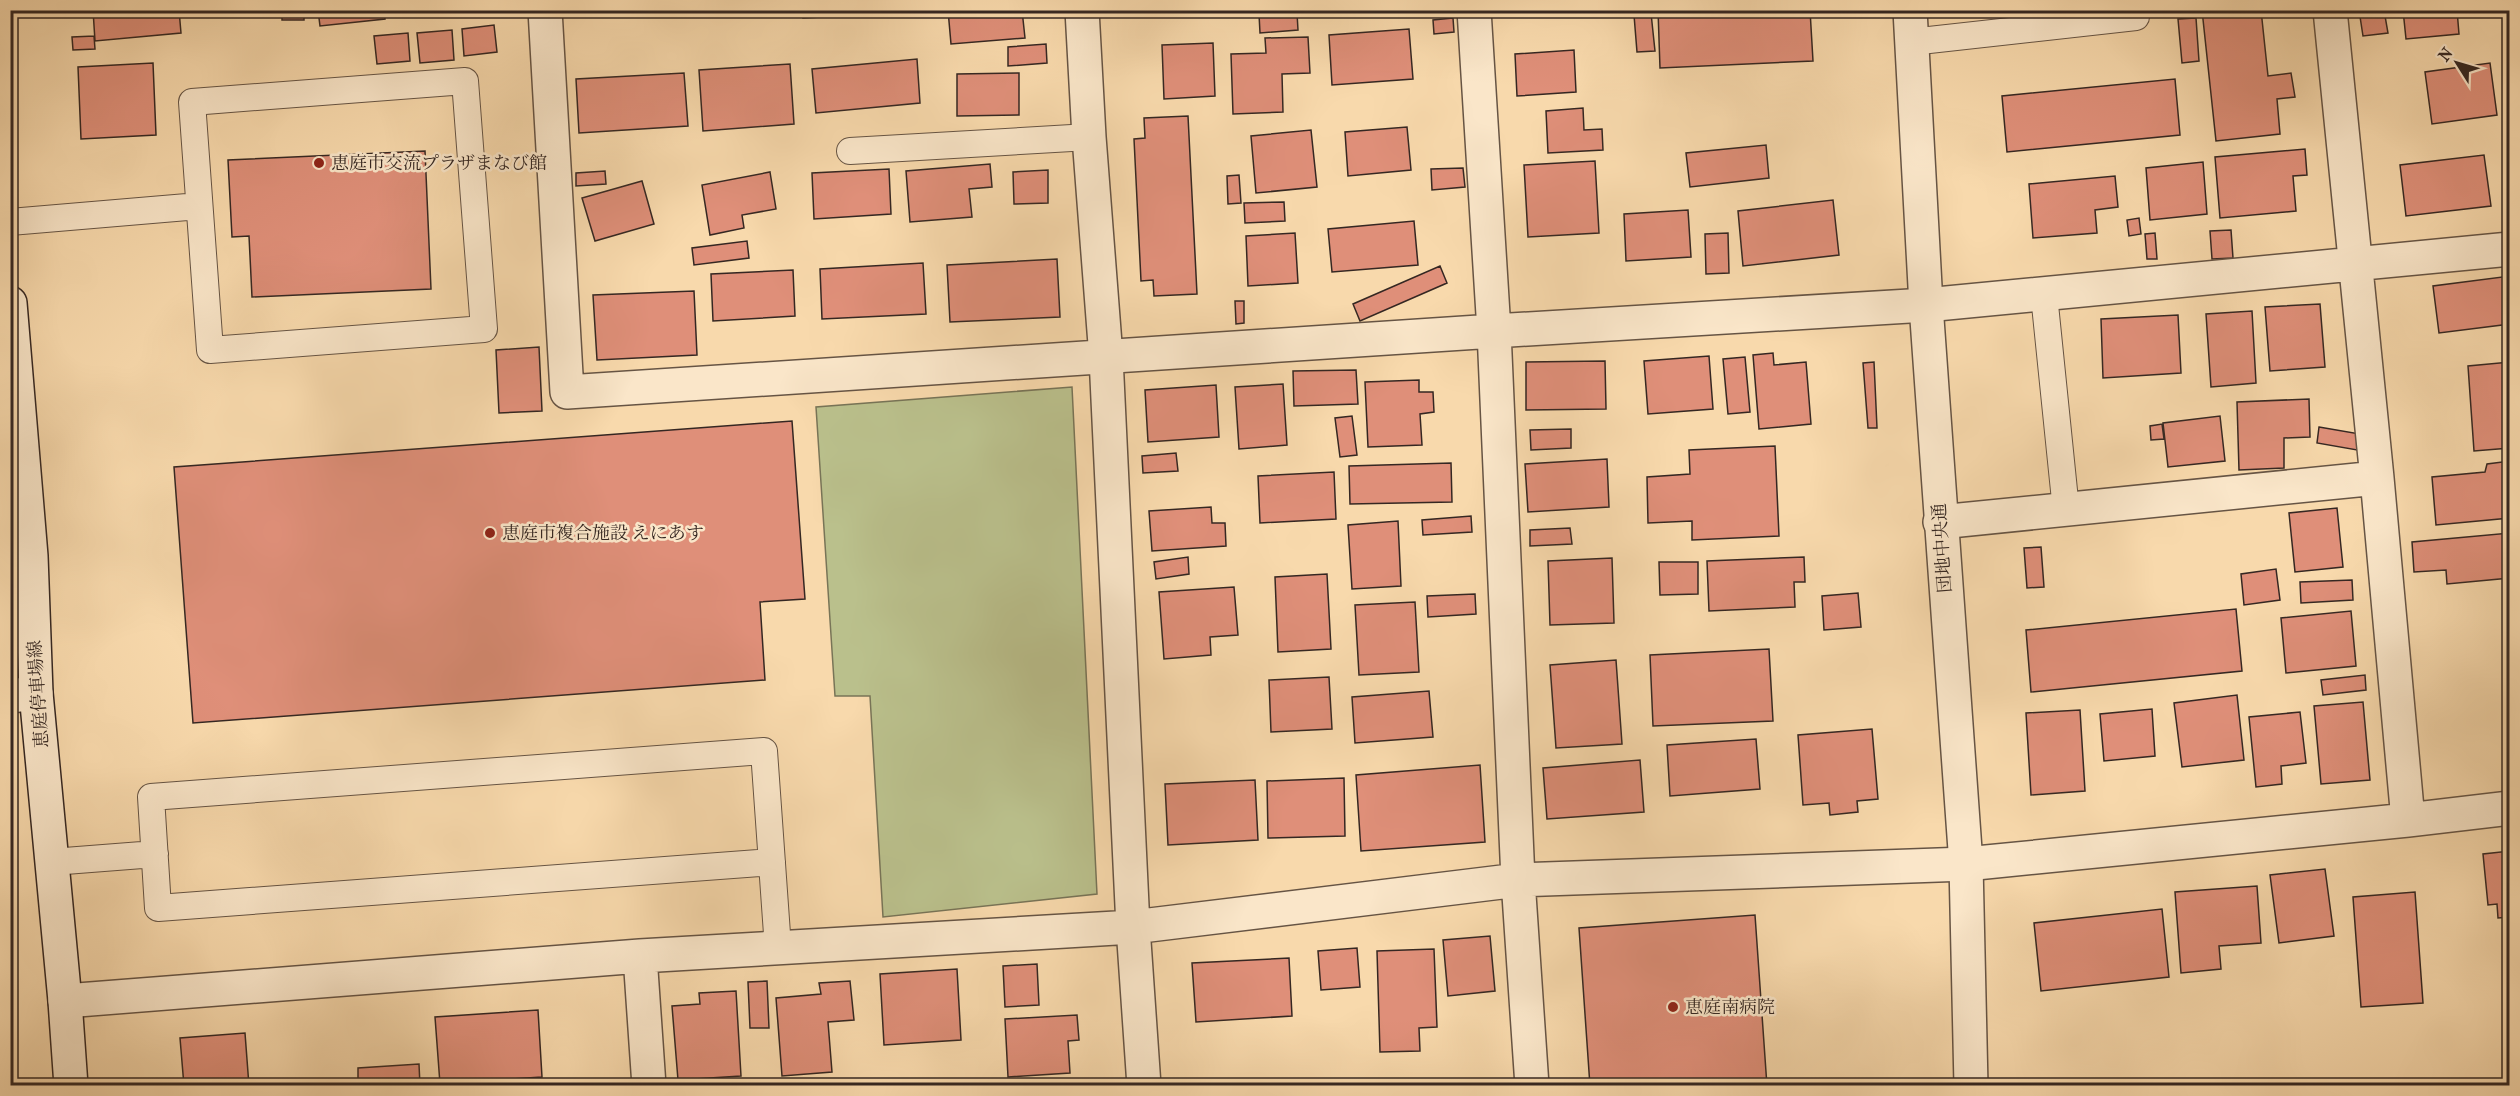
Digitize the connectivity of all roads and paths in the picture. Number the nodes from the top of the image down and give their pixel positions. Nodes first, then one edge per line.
1 (545, 10) edge
2 (1082, 10) edge
3 (1474, 10) edge
4 (2135, 10) edge
5 (2330, 10) edge
6 (1911, 26) edge
7 (1089, 137) junction
8 (850, 151) dead end
9 (199, 206) junction
10 (10, 222) edge
11 (2510, 249) edge
12 (2355, 263) junction
13 (2044, 295) junction
14 (10, 303) edge
15 (1926, 305) junction
16 (1494, 331) junction
17 (1106, 357) junction
18 (2377, 478) junction
19 (2066, 510) junction
20 (1941, 522) junction
21 (21, 557) edge
22 (23, 694) edge
23 (2510, 808) edge
24 (2408, 820) junction
25 (155, 854) junction
26 (52, 862) junction
27 (772, 862) junction
28 (1966, 864) junction
29 (1518, 880) junction
30 (1133, 927) junction
31 (778, 948) junction
32 (640, 956) junction
33 (65, 1001) junction
34 (71, 1086) edge
35 (649, 1086) edge
36 (1144, 1086) edge
37 (1533, 1086) edge
38 (1971, 1086) edge

1 - 17 street
2 - 7 street
3 - 16 street
4 - 6 lane
5 - 12 street
6 - 15 street, 団地中央通
7 - 8 lane
7 - 17 street
9 - 9 lane
9 - 10 lane
11 - 12 street
12 - 13 street
12 - 18 street
13 - 15 street
13 - 19 lane
14 - 21 street, 恵庭停車場線
15 - 16 street
15 - 20 street, 団地中央通
16 - 17 street
16 - 29 street
17 - 30 street
18 - 19 street
18 - 24 street
19 - 20 street
20 - 28 street, 団地中央通
21 - 22 street, 恵庭停車場線
22 - 26 street, 恵庭停車場線
23 - 24 street
24 - 28 street
25 - 26 lane
25 - 27 lane
25 - 27 lane
26 - 33 street, 恵庭停車場線
27 - 31 lane
28 - 29 street
28 - 38 street, 団地中央通
29 - 30 street
29 - 37 street
30 - 31 street
30 - 36 street
31 - 32 street
32 - 33 street
32 - 35 street
33 - 34 street, 恵庭停車場線

